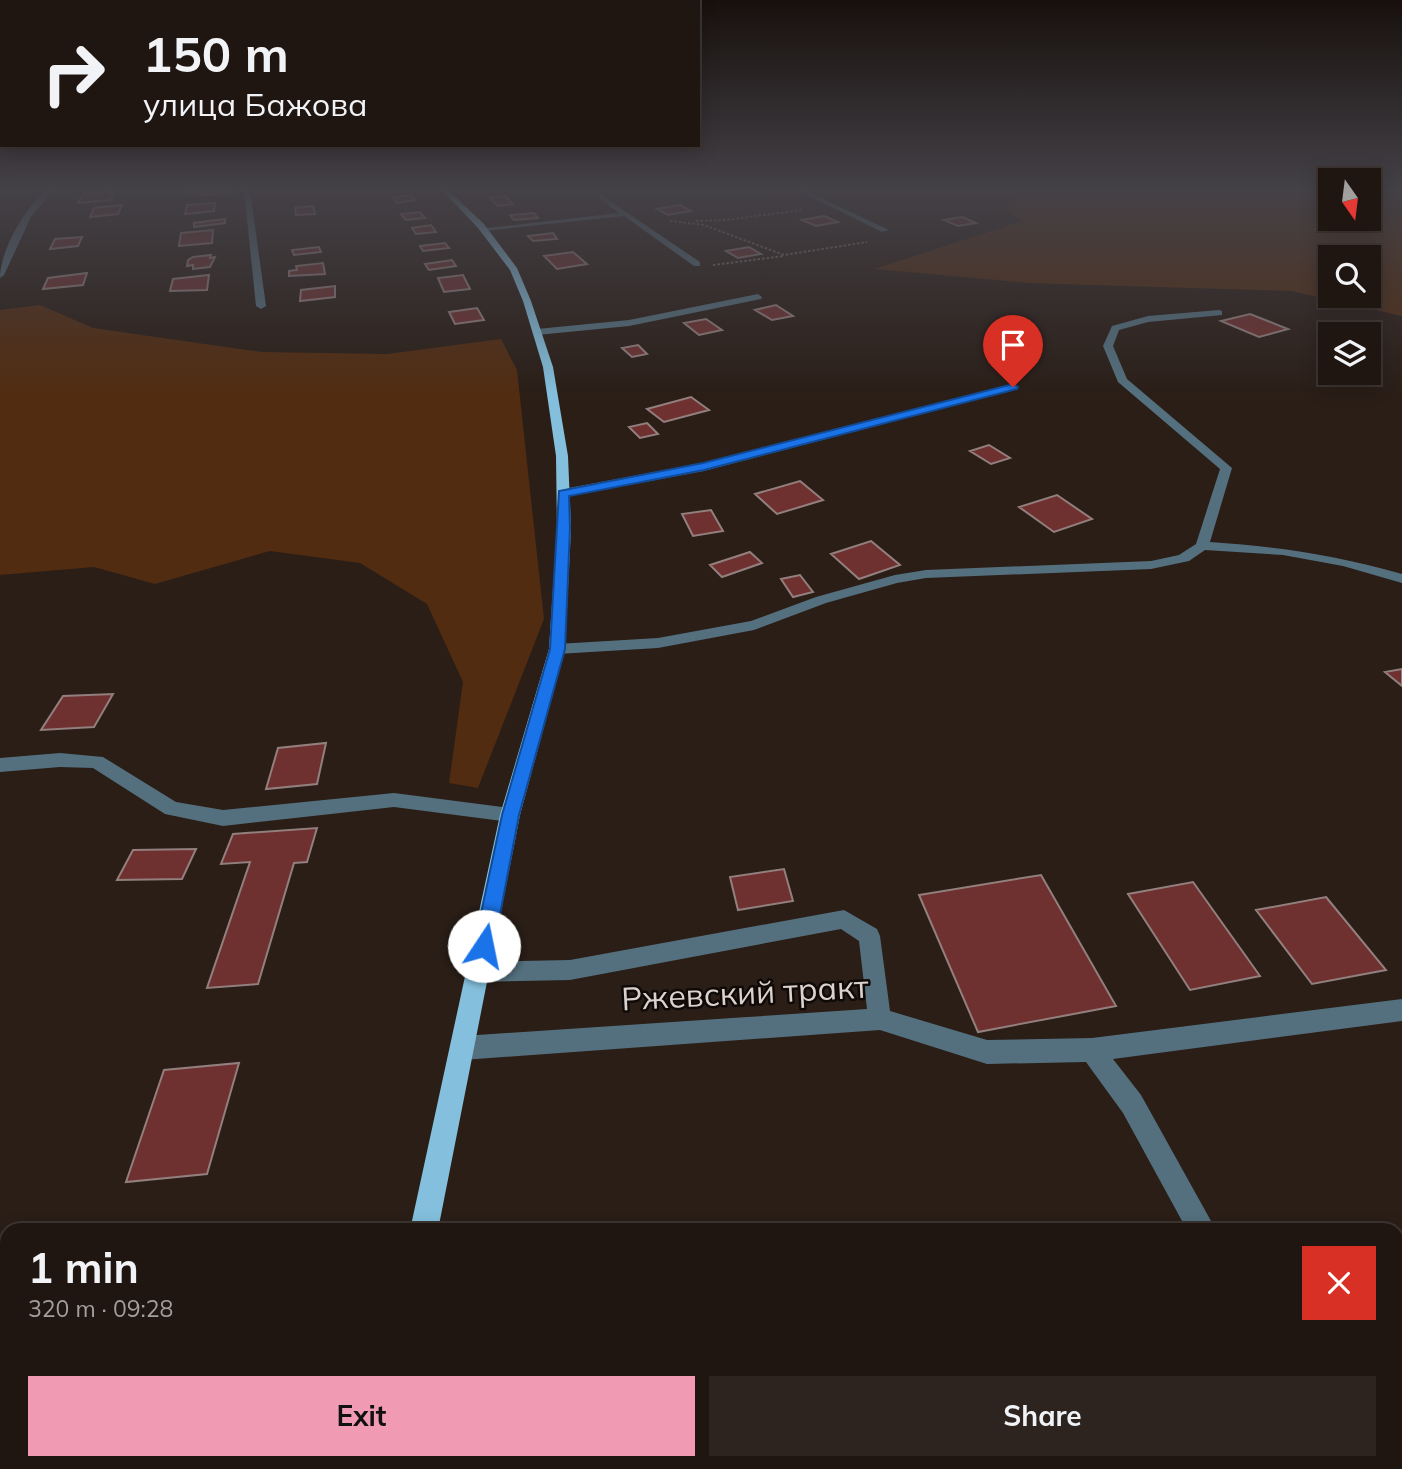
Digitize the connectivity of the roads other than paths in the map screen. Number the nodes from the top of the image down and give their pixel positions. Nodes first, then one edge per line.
1 (7, 259) edge
2 (255, 259) edge
3 (505, 259) edge
4 (689, 259) edge
5 (697, 264) road end
6 (0, 275) edge
7 (758, 297) dead end
8 (261, 306) dead end
9 (1219, 313) dead end
10 (537, 332) junction
11 (1013, 387) dead end
12 (563, 493) junction
13 (1202, 546) junction
14 (1402, 579) edge
15 (557, 649) junction
16 (0, 765) edge
17 (510, 815) junction
18 (478, 972) junction
19 (1402, 1010) edge
20 (880, 1019) junction
21 (463, 1048) junction
22 (1092, 1050) junction
23 (426, 1223) edge
24 (1198, 1223) edge

1 - 6 street
2 - 8 street
3 - 10 main road
4 - 5 street
7 - 10 street
9 - 13 street
10 - 12 main road
11 - 12 street
12 - 15 main road
13 - 14 street
13 - 15 street
15 - 17 main road
16 - 17 street
17 - 18 main road
18 - 20 street
18 - 21 main road
19 - 22 street, Ржевский тракт
20 - 21 street, Ржевский тракт
20 - 22 street, Ржевский тракт
21 - 23 main road
22 - 24 street

